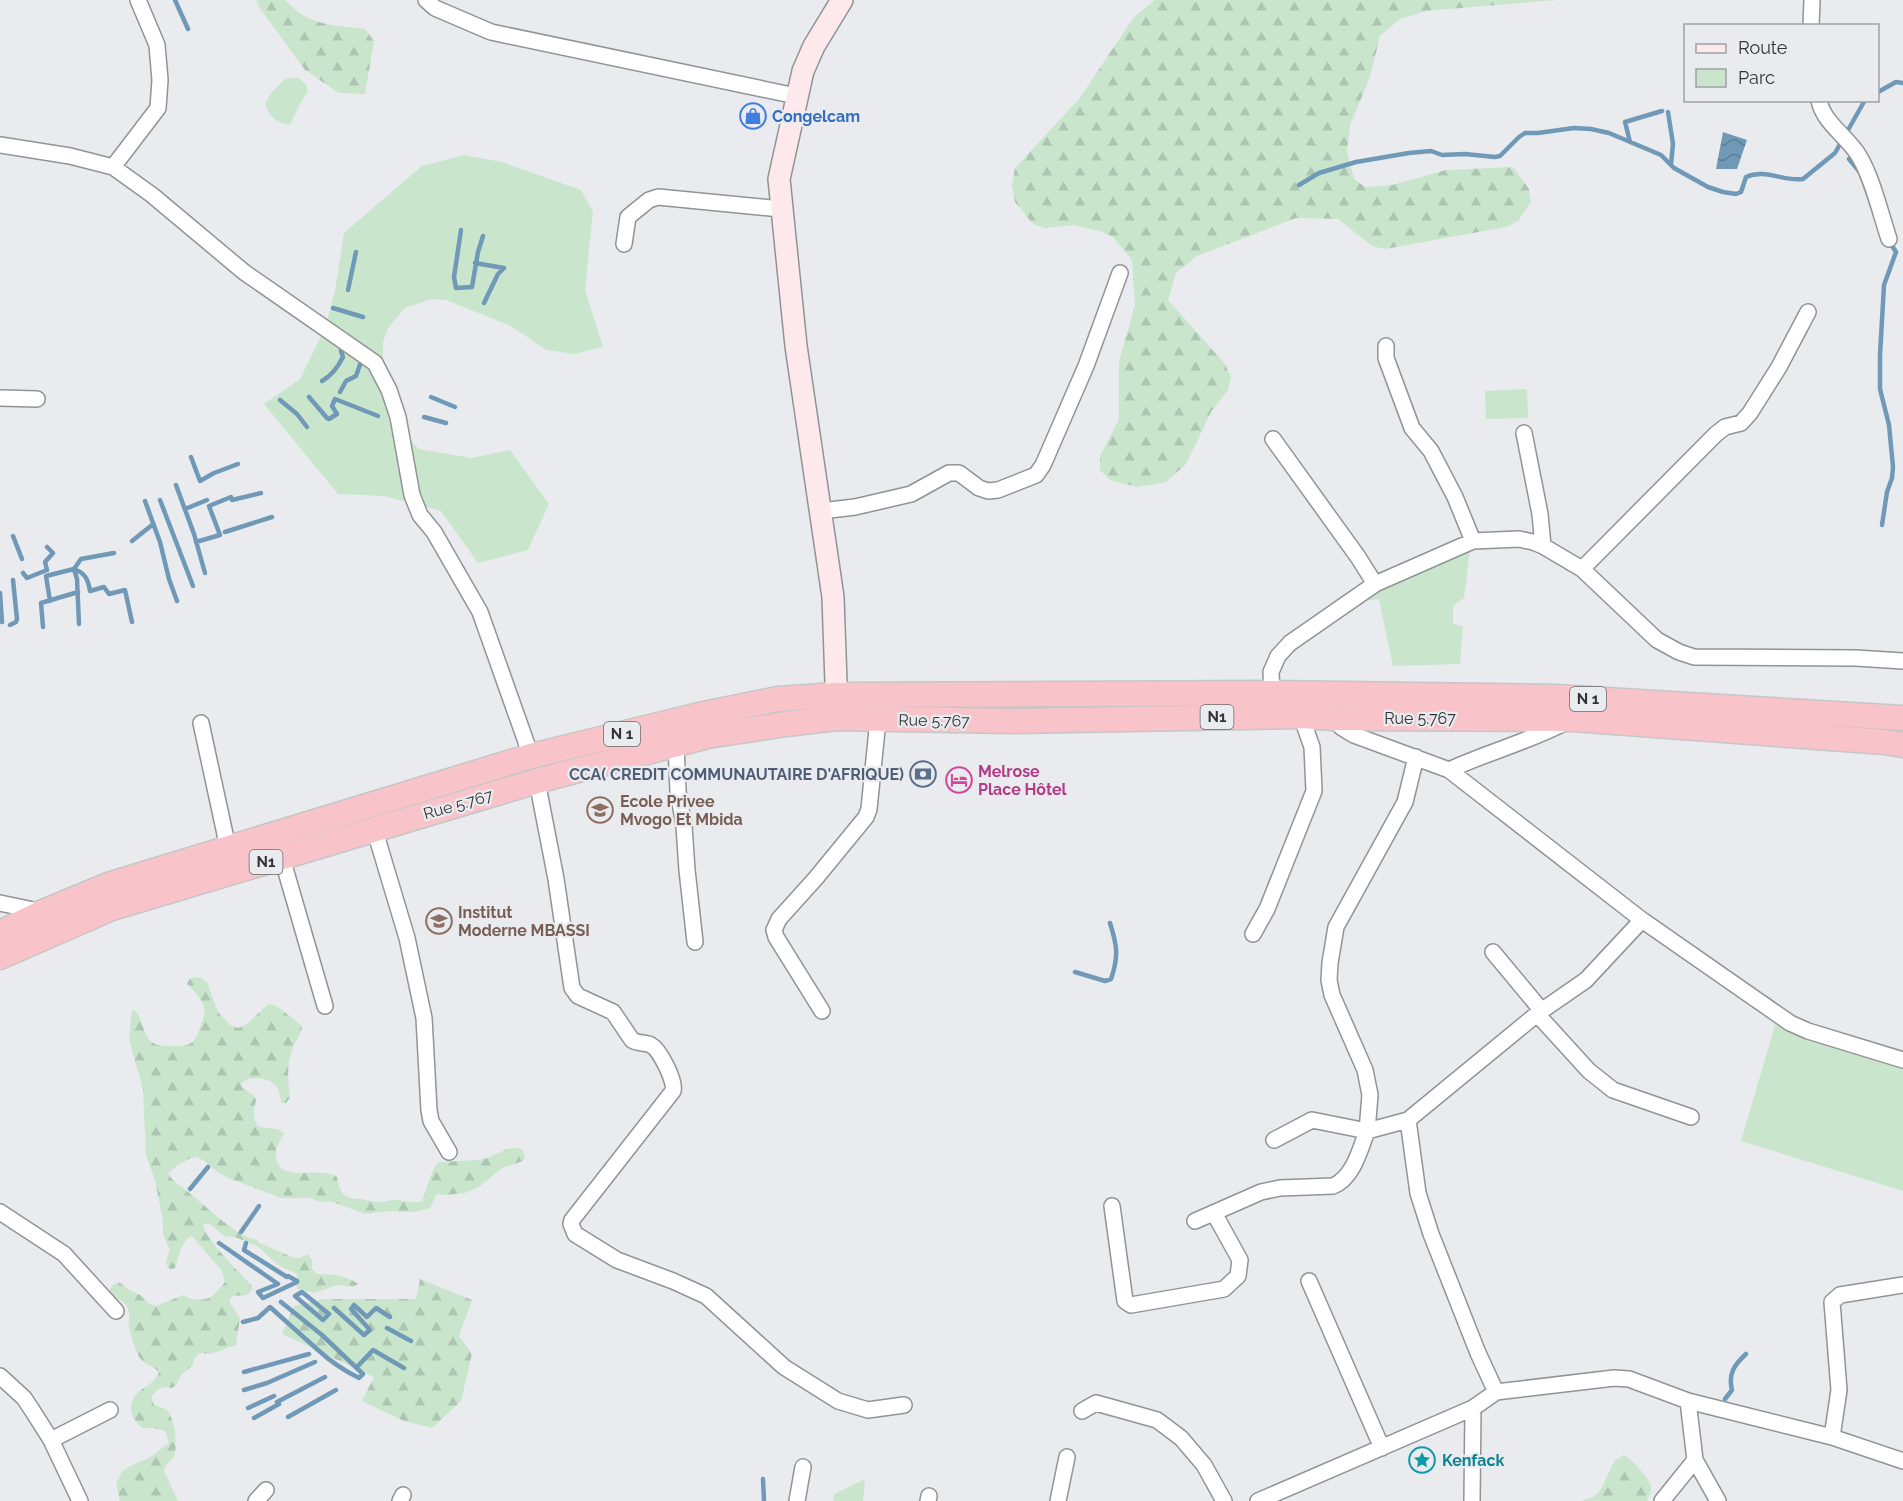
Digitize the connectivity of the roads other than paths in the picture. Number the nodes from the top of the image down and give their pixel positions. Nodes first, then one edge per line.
1 (138, 0) edge
2 (426, 0) edge
3 (842, 0) edge
4 (1812, 0) edge
5 (1812, 24) edge
6 (796, 96) junction
7 (1819, 102) edge
8 (0, 145) edge
9 (113, 167) junction
10 (781, 209) junction
11 (1889, 239) dead end
12 (624, 244) dead end
13 (1120, 273) dead end
14 (1808, 312) dead end
15 (1386, 346) dead end
16 (0, 398) edge
17 (37, 399) dead end
18 (1524, 433) dead end
19 (1274, 439) dead end
20 (821, 511) junction
21 (1473, 541) junction
22 (1543, 546) junction
23 (1582, 569) junction
24 (1375, 584) junction
25 (1903, 660) edge
26 (1272, 693) junction
27 (836, 707) junction
28 (1300, 716) junction
29 (1903, 717) edge
30 (1334, 718) junction
31 (1573, 719) junction
32 (878, 720) junction
33 (201, 723) dead end
34 (676, 745) junction
35 (1903, 746) edge
36 (531, 756) junction
37 (1416, 757) junction
38 (1449, 770) junction
39 (537, 781) junction
40 (374, 828) junction
41 (228, 848) junction
42 (282, 858) junction
43 (0, 903) edge
44 (43, 912) junction
45 (1642, 920) junction
46 (0, 933) edge
47 (1253, 934) dead end
48 (695, 942) dead end
49 (1493, 952) dead end
50 (0, 957) edge
51 (325, 1006) dead end
52 (822, 1011) dead end
53 (1539, 1012) junction
54 (1903, 1060) edge
55 (1691, 1117) dead end
56 (1408, 1120) junction
57 (1367, 1131) junction
58 (1274, 1140) dead end
59 (449, 1152) dead end
60 (1112, 1206) dead end
61 (0, 1212) edge
62 (1214, 1213) junction
63 (1195, 1221) dead end
64 (1309, 1281) dead end
65 (1903, 1285) edge
66 (116, 1311) dead end
67 (0, 1376) edge
68 (1496, 1392) junction
69 (1688, 1401) junction
70 (904, 1405) dead end
71 (1473, 1408) junction
72 (110, 1410) dead end
73 (1082, 1411) dead end
74 (1832, 1437) junction
75 (51, 1440) junction
76 (1382, 1448) junction
77 (1067, 1457) dead end
78 (1695, 1460) junction
79 (1903, 1461) edge
80 (803, 1467) dead end
81 (80, 1501) edge
82 (797, 1501) edge
83 (1058, 1501) edge
84 (1224, 1501) edge
85 (1258, 1501) edge
86 (1472, 1501) edge
87 (1662, 1501) edge
88 (1718, 1501) edge

1 - 9 street
2 - 6 street
3 - 6 main road
4 - 5 street
6 - 10 main road
7 - 11 street
8 - 9 street
9 - 36 street
10 - 12 street
10 - 20 main road
13 - 20 street
14 - 23 street
15 - 21 street
16 - 17 street
18 - 22 street
19 - 24 street
20 - 27 main road
21 - 22 street
21 - 24 street
22 - 23 street
23 - 25 street
24 - 26 street
26 - 27 highway, N 1
26 - 29 highway, N 1
27 - 32 highway, Rue 5.767 / N1
27 - 34 highway, Rue 5.767 / N1
27 - 36 highway, N 1
28 - 30 highway, Rue 5.767 / N1
28 - 32 highway, Rue 5.767 / N1
28 - 47 street
30 - 31 highway, Rue 5.767 / N1
30 - 37 street
31 - 35 highway, Rue 5.767 / N1
31 - 38 street
32 - 52 street
33 - 41 street
34 - 39 highway, Rue 5.767 / N1
34 - 48 street
36 - 41 highway, N 1
37 - 38 street
37 - 57 street
38 - 45 street
39 - 40 highway, Rue 5.767 / N1
39 - 70 street
40 - 42 highway, Rue 5.767 / N1
40 - 59 street
41 - 44 highway, N 1
42 - 50 highway, Rue 5.767 / N1
42 - 51 street
43 - 44 street
44 - 46 highway, N 1
45 - 53 street
45 - 54 street
49 - 53 street
53 - 55 street
53 - 56 street
56 - 57 street
56 - 68 street
57 - 58 street
57 - 62 street
60 - 62 street
61 - 66 street
62 - 63 street
64 - 76 street
65 - 74 street
67 - 75 street
68 - 69 street
68 - 71 street
69 - 74 street
69 - 78 street
71 - 76 street
71 - 86 street
72 - 75 street
73 - 84 street
74 - 79 street
75 - 81 street
76 - 85 street
77 - 83 street
78 - 87 street
78 - 88 street
80 - 82 street

